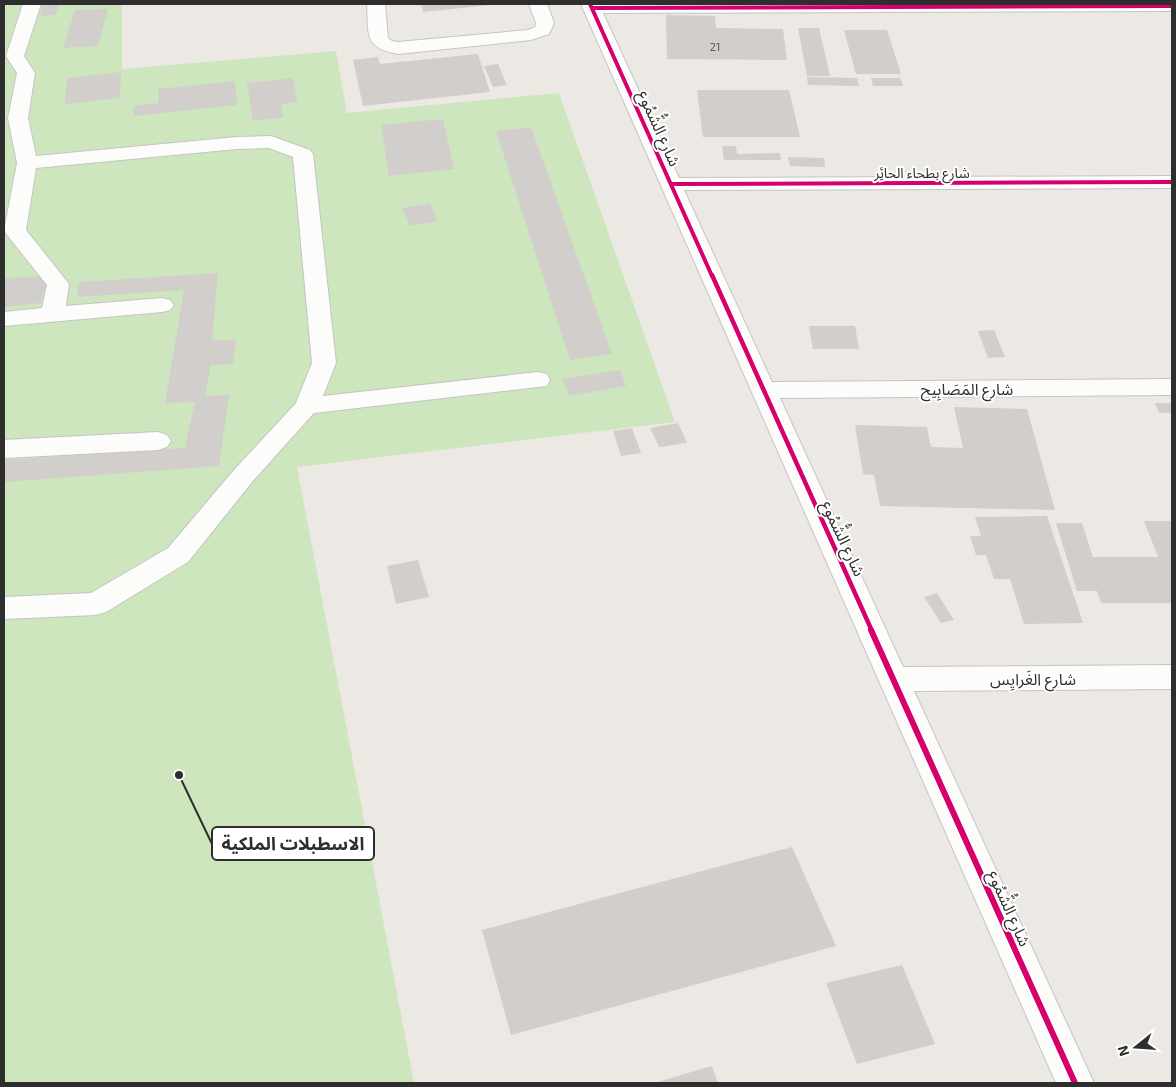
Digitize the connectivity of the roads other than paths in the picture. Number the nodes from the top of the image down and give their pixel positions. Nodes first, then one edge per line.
1 (32, 4) edge
2 (376, 4) edge
3 (538, 4) edge
4 (591, 6) edge
5 (1172, 6) edge
6 (27, 163) junction
7 (1172, 182) edge
8 (671, 184) junction
9 (162, 305) dead end
10 (53, 314) junction
11 (4, 319) edge
12 (538, 380) dead end
13 (1172, 387) edge
14 (762, 390) junction
15 (307, 406) junction
16 (158, 441) dead end
17 (4, 449) edge
18 (4, 608) edge
19 (1172, 677) edge
20 (894, 679) junction
21 (1075, 1083) edge

1 - 6 street
2 - 3 street
4 - 5 street
4 - 8 street, شارع الشُّمُوع
6 - 10 street
6 - 15 street
7 - 8 street, شارع بطحاء الحائِر
8 - 14 street, شارع الشُّمُوع
9 - 10 street
10 - 11 street
12 - 15 street
13 - 14 street, شارع المَصَابِيح
14 - 20 street, شارع الشُّمُوع
15 - 18 street
16 - 17 street
19 - 20 street, شارع الغَرايِس
20 - 21 street, شارع الشُّمُوع

